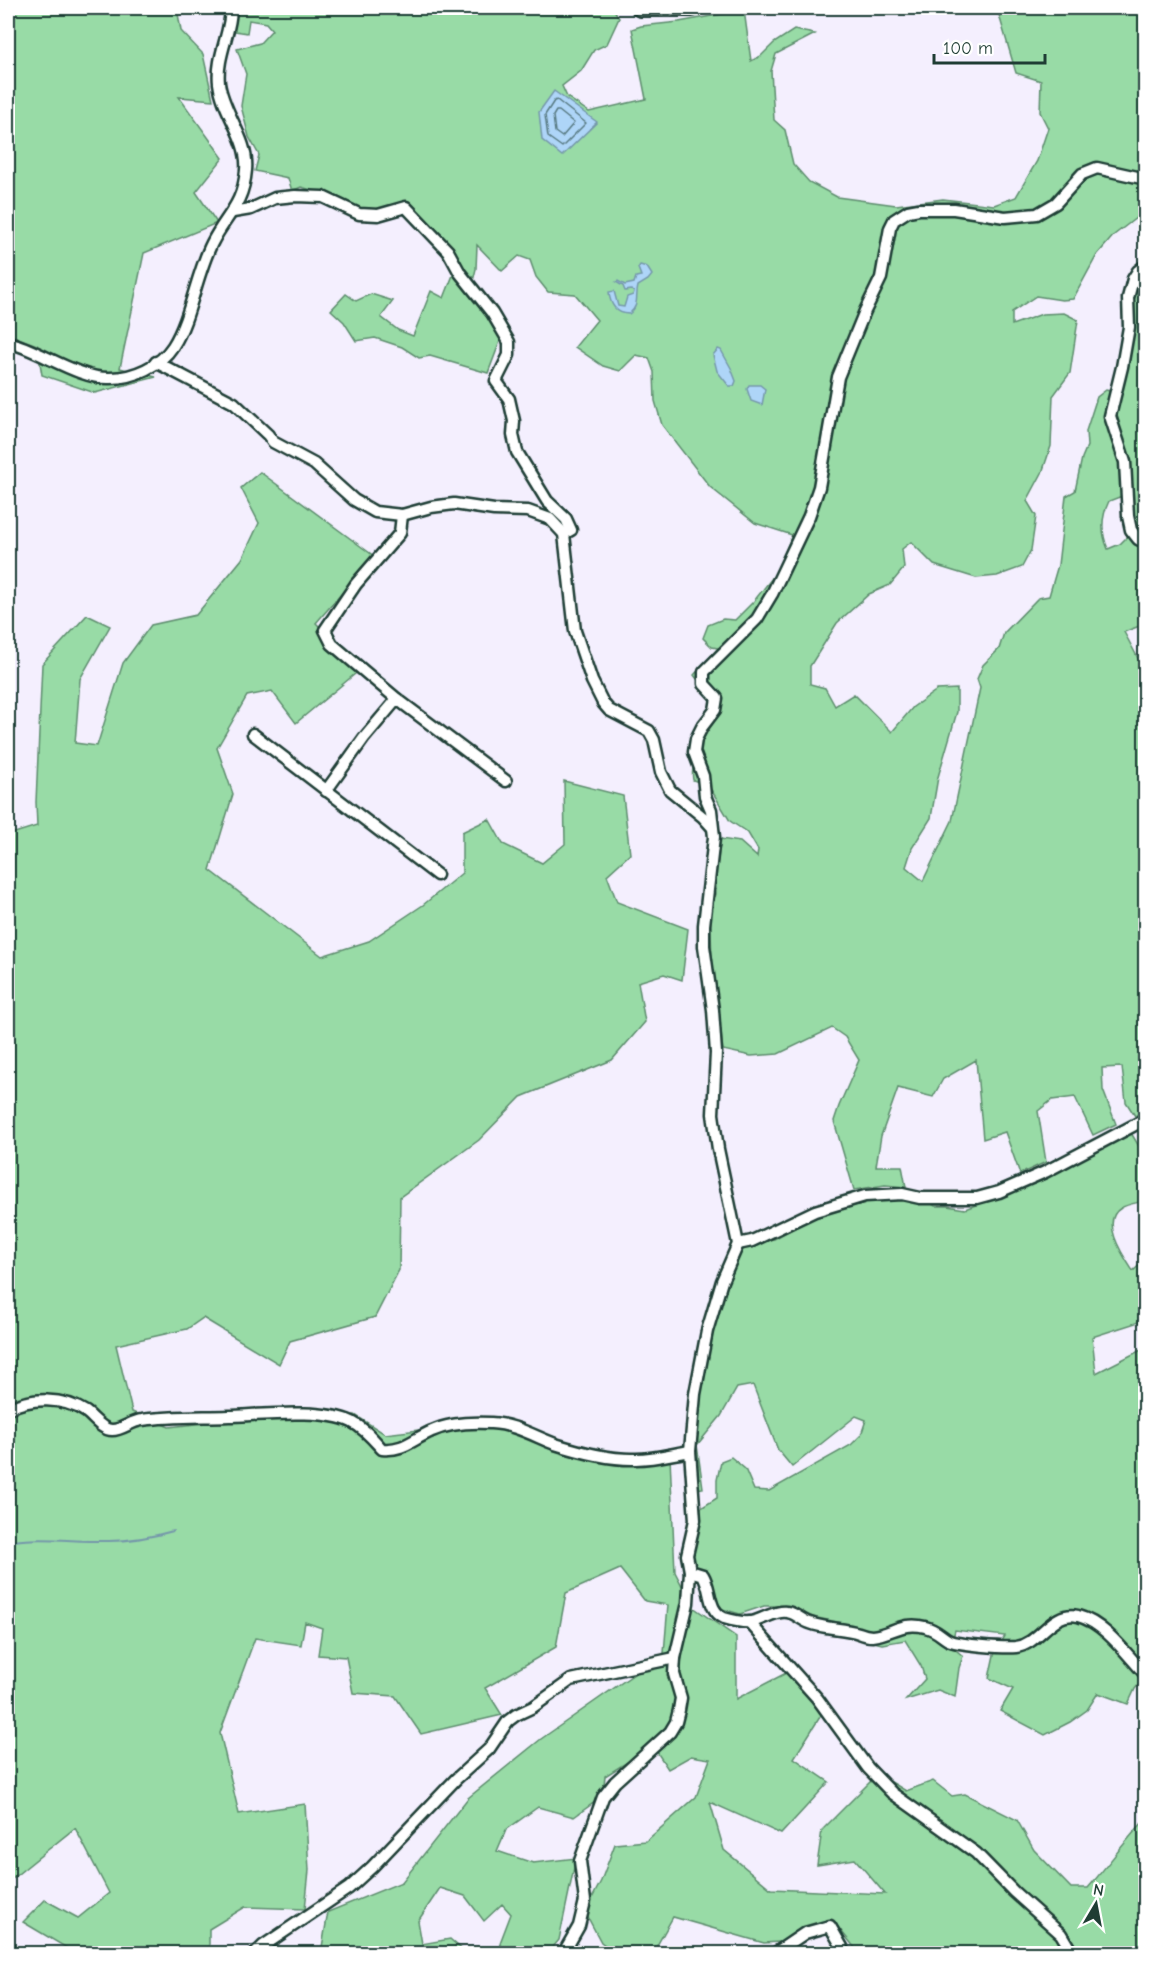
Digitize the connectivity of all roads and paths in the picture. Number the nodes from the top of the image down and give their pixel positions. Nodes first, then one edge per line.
1 (231, 8) edge
2 (640, 8) edge
3 (692, 8) edge
4 (1146, 179) edge
5 (233, 212) junction
6 (1146, 265) edge
7 (8, 342) edge
8 (156, 362) junction
9 (402, 515) junction
10 (564, 534) junction
11 (1146, 543) edge
12 (397, 699) junction
13 (253, 734) dead end
14 (506, 781) dead end
15 (326, 791) junction
16 (712, 827) junction
17 (437, 875) dead end
18 (1146, 1119) edge
19 (738, 1244) junction
20 (8, 1409) edge
21 (690, 1451) junction
22 (690, 1571) junction
23 (749, 1622) junction
24 (675, 1658) junction
25 (1146, 1675) edge
26 (255, 1953) edge
27 (563, 1953) edge
28 (774, 1953) edge
29 (846, 1953) edge
30 (1073, 1953) edge

1 - 5 street
2 - 3 highway
4 - 16 street
5 - 8 street
5 - 10 street
6 - 11 street
7 - 8 street
8 - 9 street
9 - 10 street
9 - 12 street
10 - 16 street
12 - 14 street
12 - 15 street
13 - 15 street
15 - 17 street
16 - 19 street
18 - 19 street
19 - 21 street
20 - 21 street
21 - 22 street
22 - 23 street
22 - 24 street
23 - 25 street
23 - 30 street
24 - 26 street
24 - 27 street
28 - 29 street

